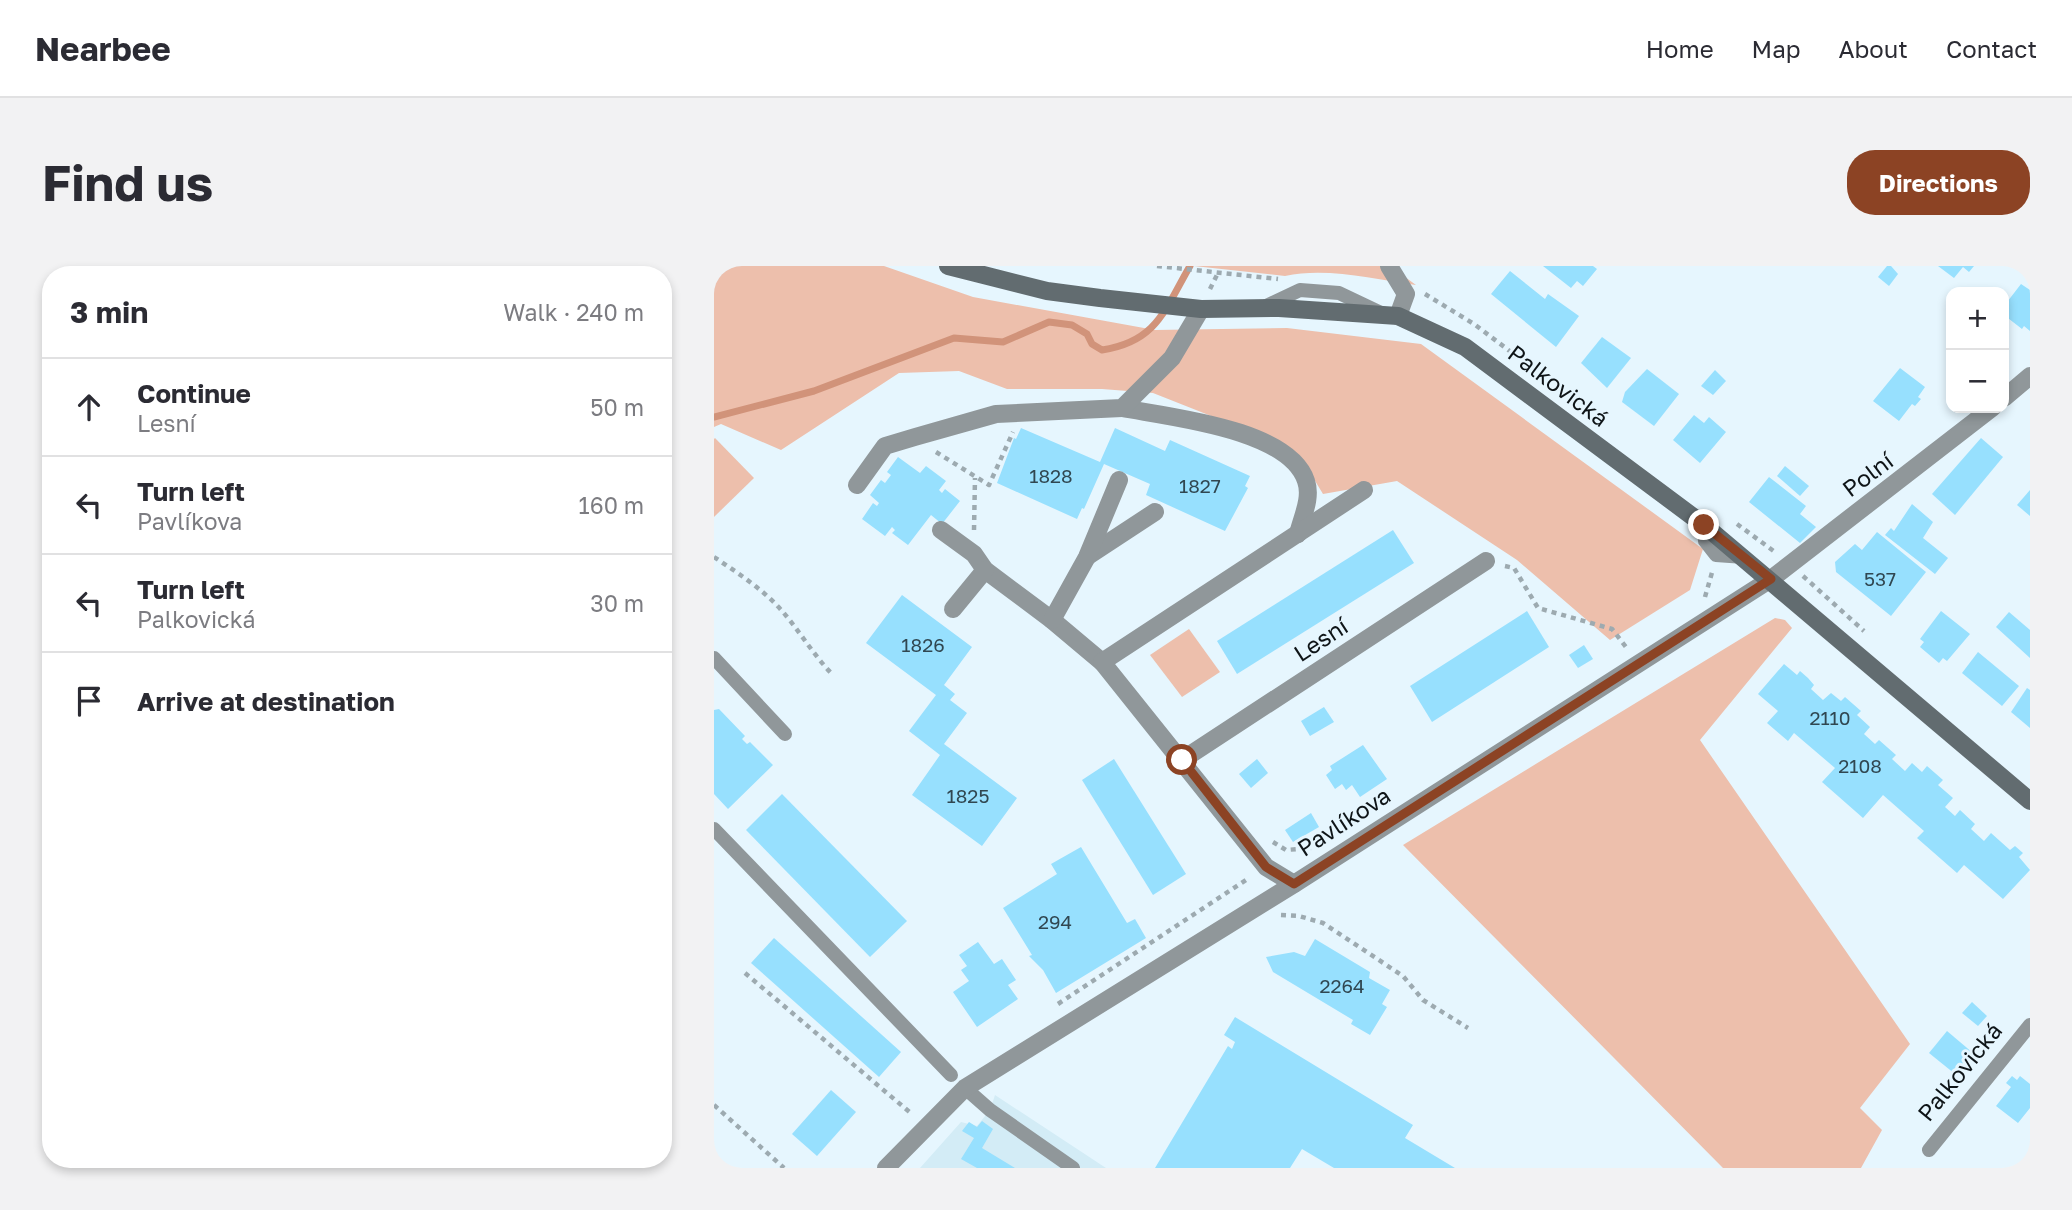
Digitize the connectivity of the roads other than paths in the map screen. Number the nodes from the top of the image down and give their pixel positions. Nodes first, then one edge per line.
1 (948, 266) edge
2 (1389, 266) edge
3 (1194, 308) junction
4 (1392, 316) junction
5 (2030, 376) edge
6 (2009, 394) edge
7 (1122, 408) junction
8 (1986, 413) edge
9 (1118, 480) dead end
10 (858, 485) dead end
11 (1364, 490) dead end
12 (1155, 512) dead end
13 (941, 530) dead end
14 (1298, 534) junction
15 (1087, 557) junction
16 (1486, 561) road end
17 (985, 570) junction
18 (1771, 579) junction
19 (953, 609) dead end
20 (1052, 620) junction
21 (714, 658) edge
22 (1102, 662) junction
23 (785, 734) dead end
24 (1182, 760) junction
25 (2030, 801) edge
26 (714, 829) edge
27 (1294, 884) junction
28 (2030, 1025) edge
29 (951, 1075) dead end
30 (965, 1088) junction
31 (1929, 1150) dead end
32 (886, 1168) edge
33 (1073, 1168) edge

1 - 3 street, Palkovická
2 - 4 street
3 - 4 street, Palkovická
3 - 7 street
4 - 18 street, Palkovická
5 - 6 street
7 - 10 street
7 - 14 street
8 - 18 street, Polní
9 - 15 street
11 - 14 street
12 - 15 street
13 - 17 street
14 - 22 street
15 - 20 street
16 - 24 street, Lesní
17 - 19 street
17 - 20 street
18 - 25 street, Palkovická
18 - 27 street, Pavlíkova
20 - 22 street
21 - 23 lane
22 - 24 street
24 - 27 street
26 - 29 lane
27 - 30 street, Pavlíkova
28 - 31 lane, Palkovická
30 - 32 street, Pavlíkova
30 - 33 lane

